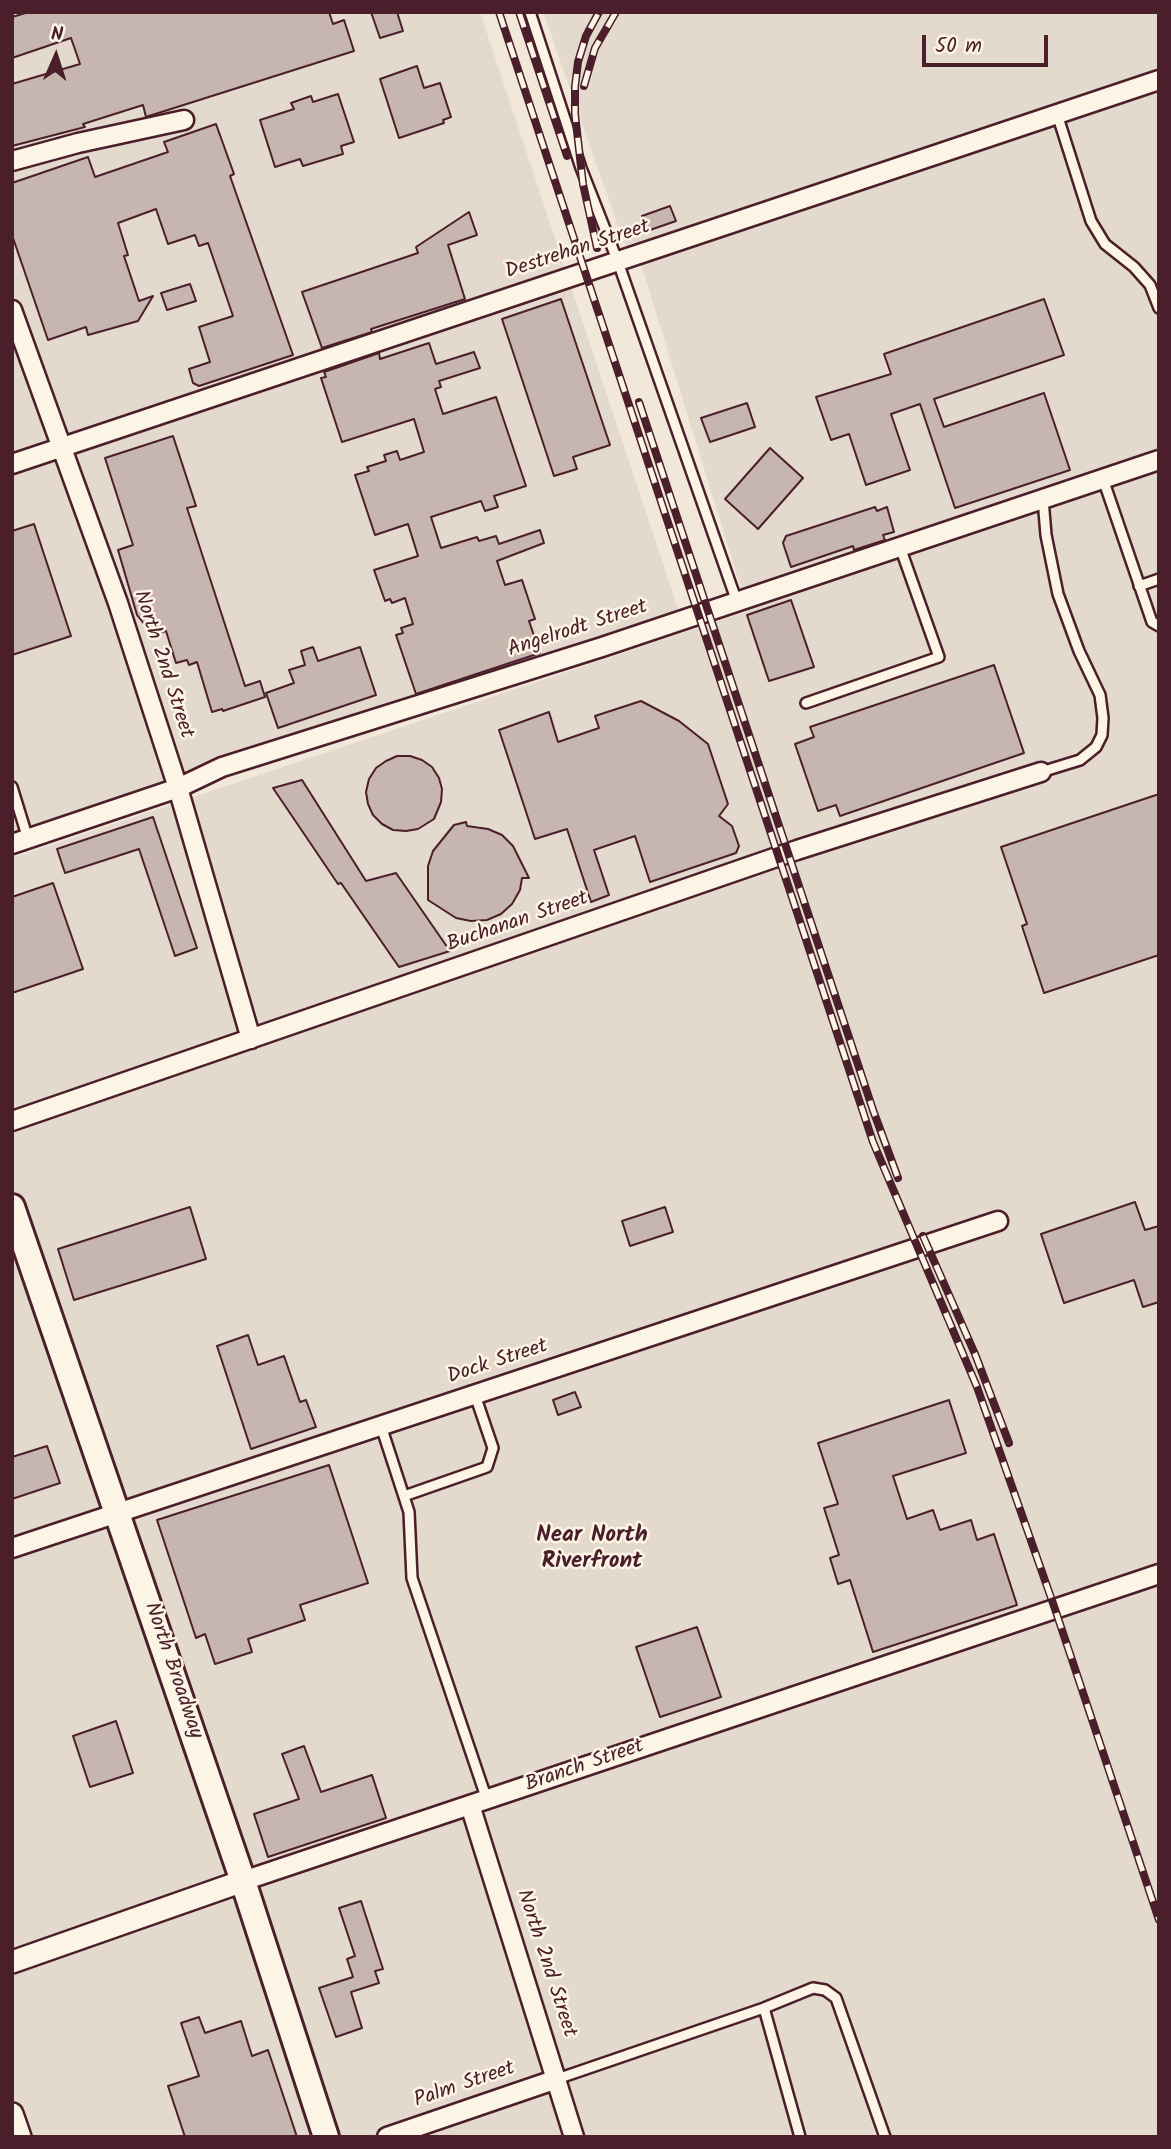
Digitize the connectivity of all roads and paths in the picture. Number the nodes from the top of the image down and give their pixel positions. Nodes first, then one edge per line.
1 (530, 12) edge
2 (1159, 80) edge
3 (1057, 114) junction
4 (184, 120) dead end
5 (12, 161) edge
6 (618, 262) junction
7 (1159, 308) edge
8 (12, 310) edge
9 (62, 447) junction
10 (1159, 460) edge
11 (12, 464) edge
12 (1103, 479) junction
13 (1043, 499) junction
14 (900, 547) junction
15 (1159, 579) edge
16 (1139, 586) junction
17 (737, 602) junction
18 (1159, 626) edge
19 (806, 703) dead end
20 (1041, 772) joint
21 (12, 788) edge
22 (178, 788) junction
23 (20, 841) edge
24 (251, 1039) junction
25 (12, 1121) edge
26 (12, 1207) edge
27 (998, 1221) dead end
28 (475, 1395) junction
29 (381, 1426) junction
30 (404, 1496) junction
31 (118, 1513) junction
32 (12, 1548) edge
33 (1159, 1574) edge
34 (478, 1802) junction
35 (243, 1881) junction
36 (12, 1962) edge
37 (764, 2008) junction
38 (557, 2079) junction
39 (12, 2114) edge
40 (20, 2137) edge
41 (326, 2137) edge
42 (387, 2137) edge
43 (574, 2137) edge
44 (800, 2137) edge
45 (885, 2137) edge

1 - 6 lane
2 - 3 street, Destrehan Street
3 - 6 street, Destrehan Street
3 - 7 lane
4 - 5 street
6 - 9 street, Destrehan Street
6 - 17 lane
8 - 9 street, North 2nd Street
9 - 11 street, Destrehan Street
9 - 22 street, North 2nd Street
10 - 12 street, Angelrodt Street
12 - 13 street, Angelrodt Street
12 - 16 lane
13 - 14 street, Angelrodt Street
13 - 20 lane
14 - 17 street, Angelrodt Street
14 - 19 lane
15 - 16 lane
16 - 18 lane
17 - 22 street, Angelrodt Street
20 - 24 street, Buchanan Street
21 - 23 lane
22 - 23 street, Angelrodt Street
22 - 24 street, North 2nd Street
24 - 25 street, Buchanan Street
26 - 31 main road, North Broadway
27 - 28 street, Dock Street
28 - 29 street, Dock Street
28 - 30 lane
29 - 30 lane
29 - 31 street, Dock Street
30 - 34 lane
31 - 32 street, Dock Street
31 - 35 main road, North Broadway
33 - 34 street, Branch Street
34 - 35 street, Branch Street
34 - 38 street, North 2nd Street
35 - 36 street, Branch Street
35 - 41 main road, North Broadway
37 - 38 lane
37 - 44 lane
37 - 45 lane
38 - 42 street, Palm Street
38 - 43 street, North 2nd Street
39 - 40 street

